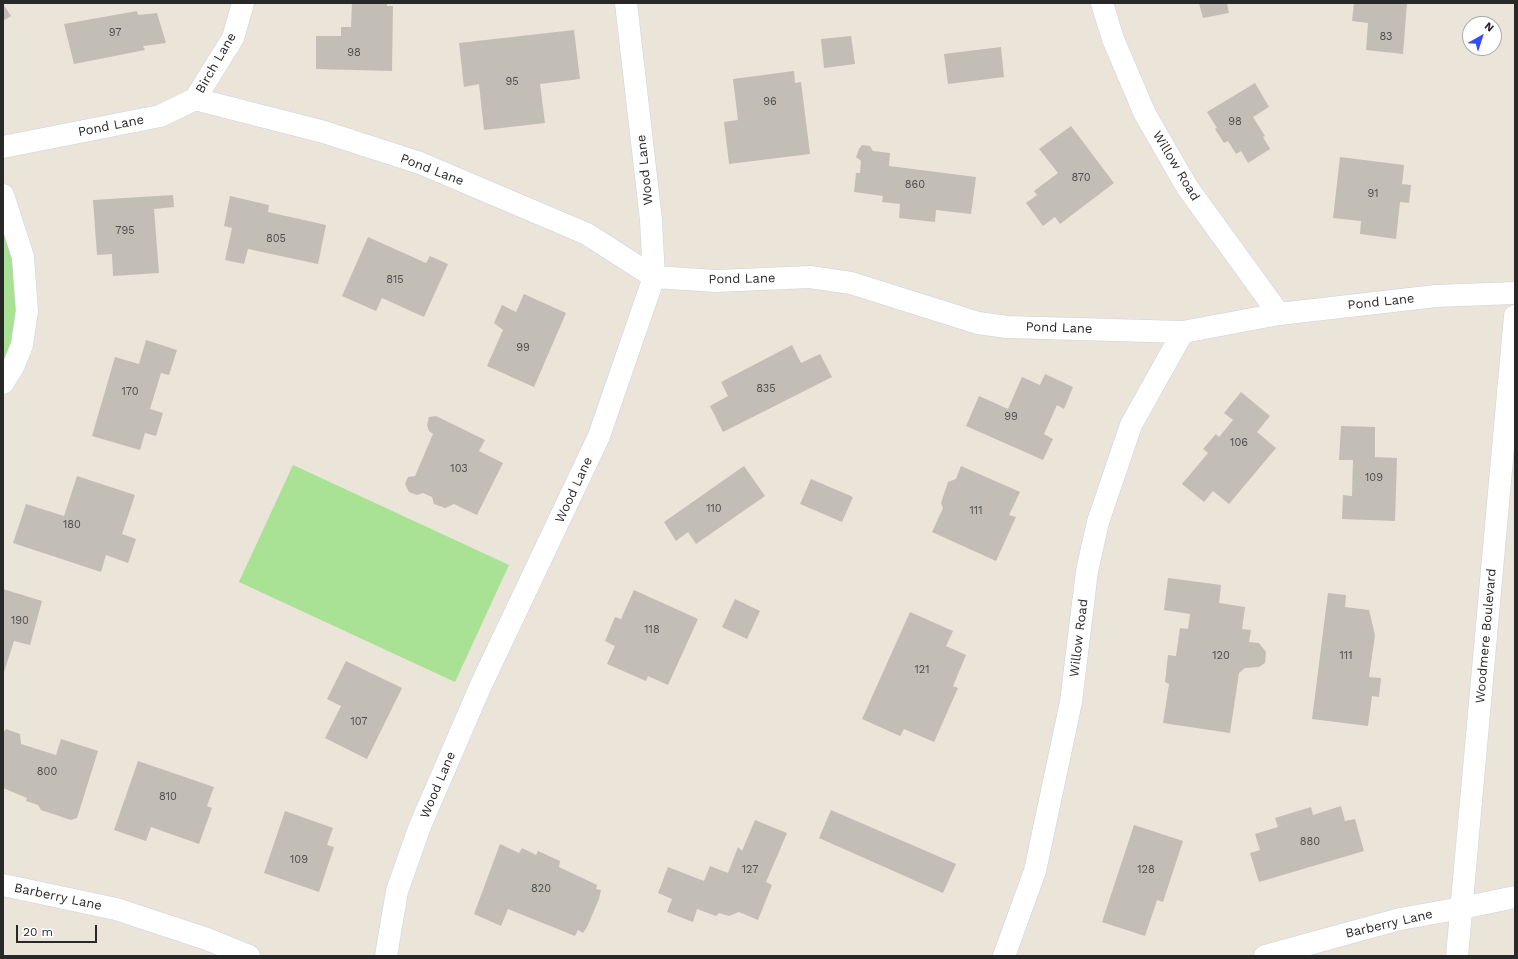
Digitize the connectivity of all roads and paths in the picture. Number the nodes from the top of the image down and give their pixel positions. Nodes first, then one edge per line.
1 (243, 3) edge
2 (626, 3) edge
3 (1102, 3) edge
4 (195, 99) junction
5 (3, 148) edge
6 (3, 195) edge
7 (654, 277) junction
8 (1515, 294) edge
9 (1279, 314) junction
10 (1515, 316) edge
11 (1184, 332) junction
12 (3, 383) edge
13 (3, 885) edge
14 (1515, 897) edge
15 (1462, 908) junction
16 (249, 956) edge
17 (386, 956) edge
18 (1004, 956) edge
19 (1265, 956) edge
20 (1457, 956) edge

1 - 4 street, Birch Lane
2 - 7 street, Wood Lane
3 - 9 street, Willow Road
4 - 5 street, Pond Lane
4 - 7 street, Pond Lane
6 - 12 street
7 - 11 street, Pond Lane
7 - 17 street, Wood Lane
8 - 9 street, Pond Lane
9 - 11 street, Pond Lane
10 - 15 street, Woodmere Boulevard
11 - 18 street, Willow Road
13 - 16 street, Barberry Lane
14 - 15 street, Barberry Lane
15 - 19 street, Barberry Lane
15 - 20 street, Woodmere Boulevard

